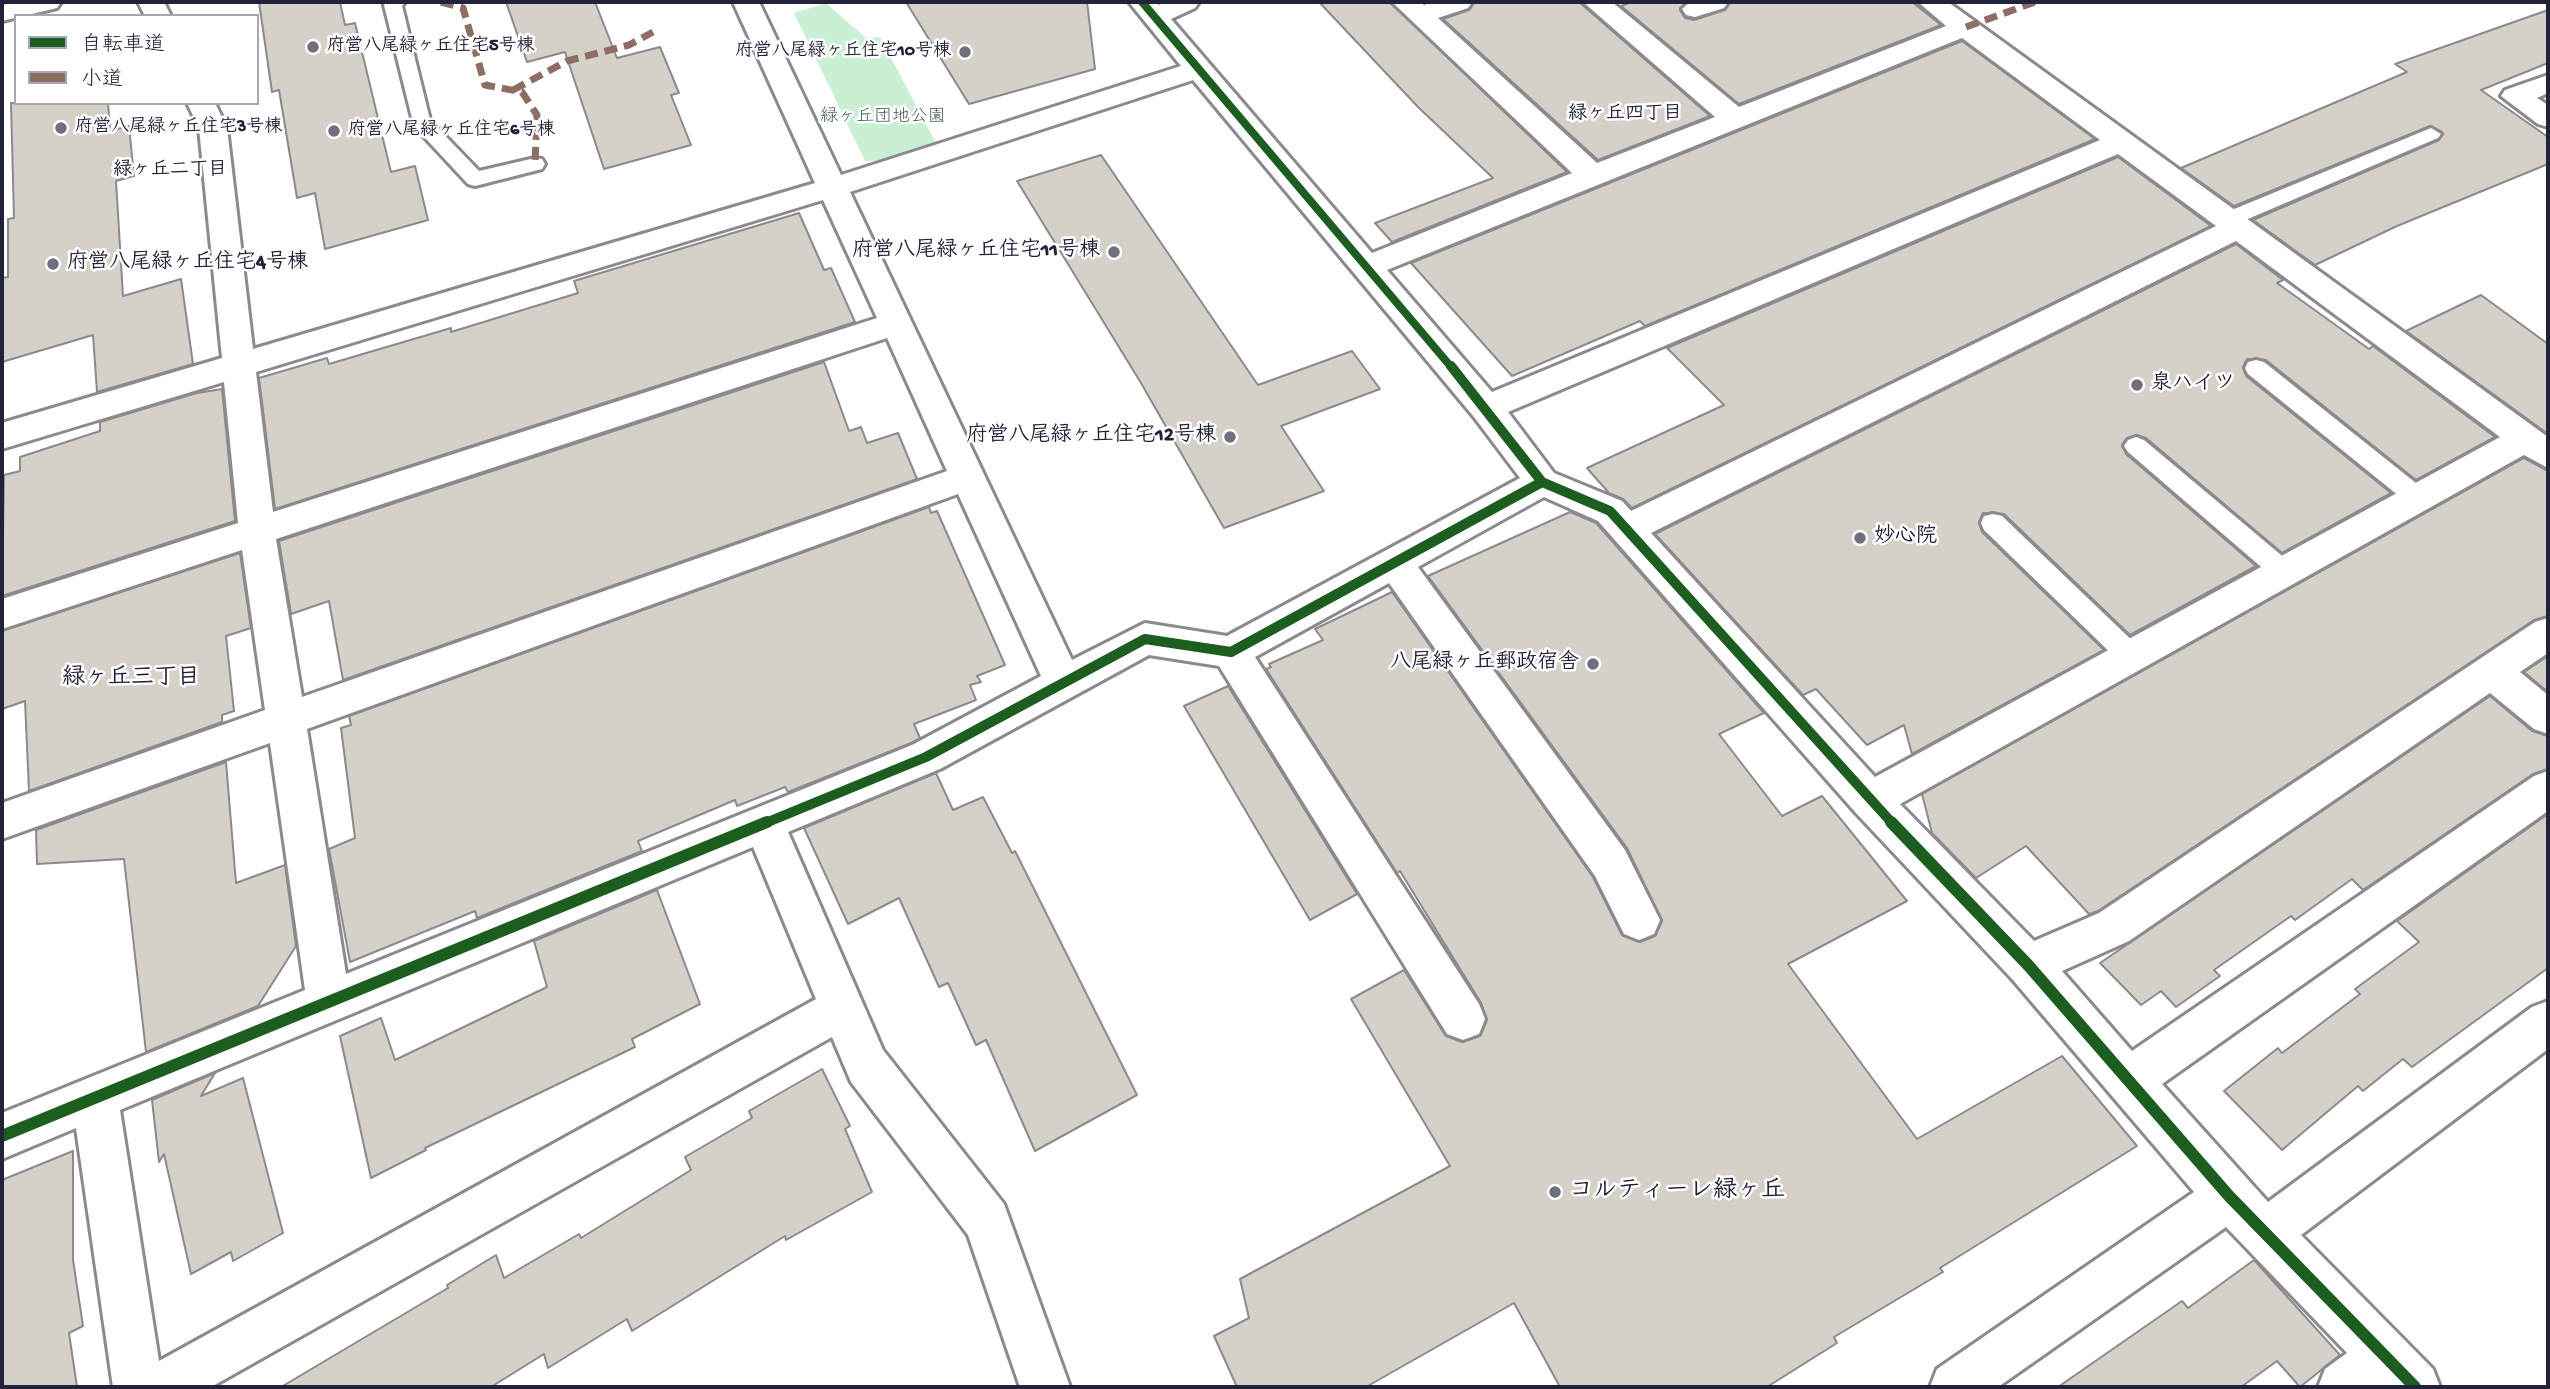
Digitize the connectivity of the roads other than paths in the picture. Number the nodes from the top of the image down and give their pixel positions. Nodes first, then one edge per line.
1 (48, 2) edge
2 (396, 2) edge
3 (746, 2) edge
4 (1186, 2) edge
5 (1459, 2) edge
6 (1596, 2) edge
7 (1931, 2) edge
8 (1412, 8) edge
9 (1148, 9) edge
10 (2, 13) edge
11 (1966, 27) junction
12 (1197, 70) junction
13 (2548, 83) edge
14 (202, 105) edge
15 (2548, 118) edge
16 (1735, 119) junction
17 (2431, 134) dead end
18 (2123, 141) junction
19 (535, 164) dead end
20 (1593, 176) junction
21 (834, 187) junction
22 (2235, 223) junction
23 (1365, 267) junction
24 (897, 323) junction
25 (237, 366) junction
26 (2256, 368) dead end
27 (1486, 408) junction
28 (2, 436) edge
29 (2136, 446) dead end
30 (2537, 447) edge
31 (968, 477) junction
32 (1542, 482) junction
33 (2418, 498) junction
34 (1993, 523) dead end
35 (1626, 529) junction
36 (257, 531) junction
37 (1395, 563) junction
38 (2284, 572) junction
39 (2, 614) edge
40 (2548, 633) edge
41 (1231, 652) junction
42 (2131, 656) junction
43 (2492, 671) junction
44 (1063, 682) junction
45 (2548, 717) edge
46 (286, 719) junction
47 (2548, 789) edge
48 (1870, 800) junction
49 (2, 821) edge
50 (763, 822) junction
51 (1639, 920) dead end
52 (2028, 965) junction
53 (329, 1002) junction
54 (842, 1008) junction
55 (1463, 1019) dead end
56 (2548, 1022) edge
57 (2129, 1082) junction
58 (95, 1098) junction
59 (2, 1136) edge
60 (2229, 1196) junction
61 (2265, 1233) junction
62 (2400, 1372) edge
63 (138, 1387) edge
64 (162, 1387) edge
65 (1045, 1387) edge
66 (1955, 1387) edge
67 (2343, 1387) edge

1 - 10 street
2 - 19 lane
3 - 21 street
4 - 9 street
5 - 8 street
6 - 16 street
7 - 11 street
8 - 20 street
9 - 12 street
11 - 16 street
11 - 18 street
12 - 21 street
12 - 23 street
13 - 15 street
14 - 25 street
16 - 20 street
17 - 22 lane
18 - 22 street
18 - 27 street
20 - 23 street
21 - 24 street
21 - 25 street
22 - 30 street
22 - 35 street
23 - 27 street
24 - 31 street
24 - 36 street
25 - 28 street
25 - 36 street
26 - 33 lane
27 - 32 street
29 - 38 lane
30 - 33 street
31 - 44 street
31 - 46 street
32 - 35 street
32 - 37 street
33 - 38 street
34 - 42 lane
35 - 48 street
36 - 39 street
36 - 46 street
37 - 41 street
37 - 51 street
38 - 42 street
40 - 43 street
41 - 44 street
41 - 55 street
42 - 48 street
43 - 45 street
43 - 52 street
44 - 50 street
46 - 49 street
46 - 53 street
47 - 57 street
48 - 52 street
50 - 53 street
50 - 54 street
52 - 57 street
53 - 58 street
54 - 64 street
54 - 65 street
56 - 61 street
57 - 60 street
58 - 59 street
58 - 63 street
60 - 61 street
60 - 66 street
61 - 62 street
62 - 67 street

